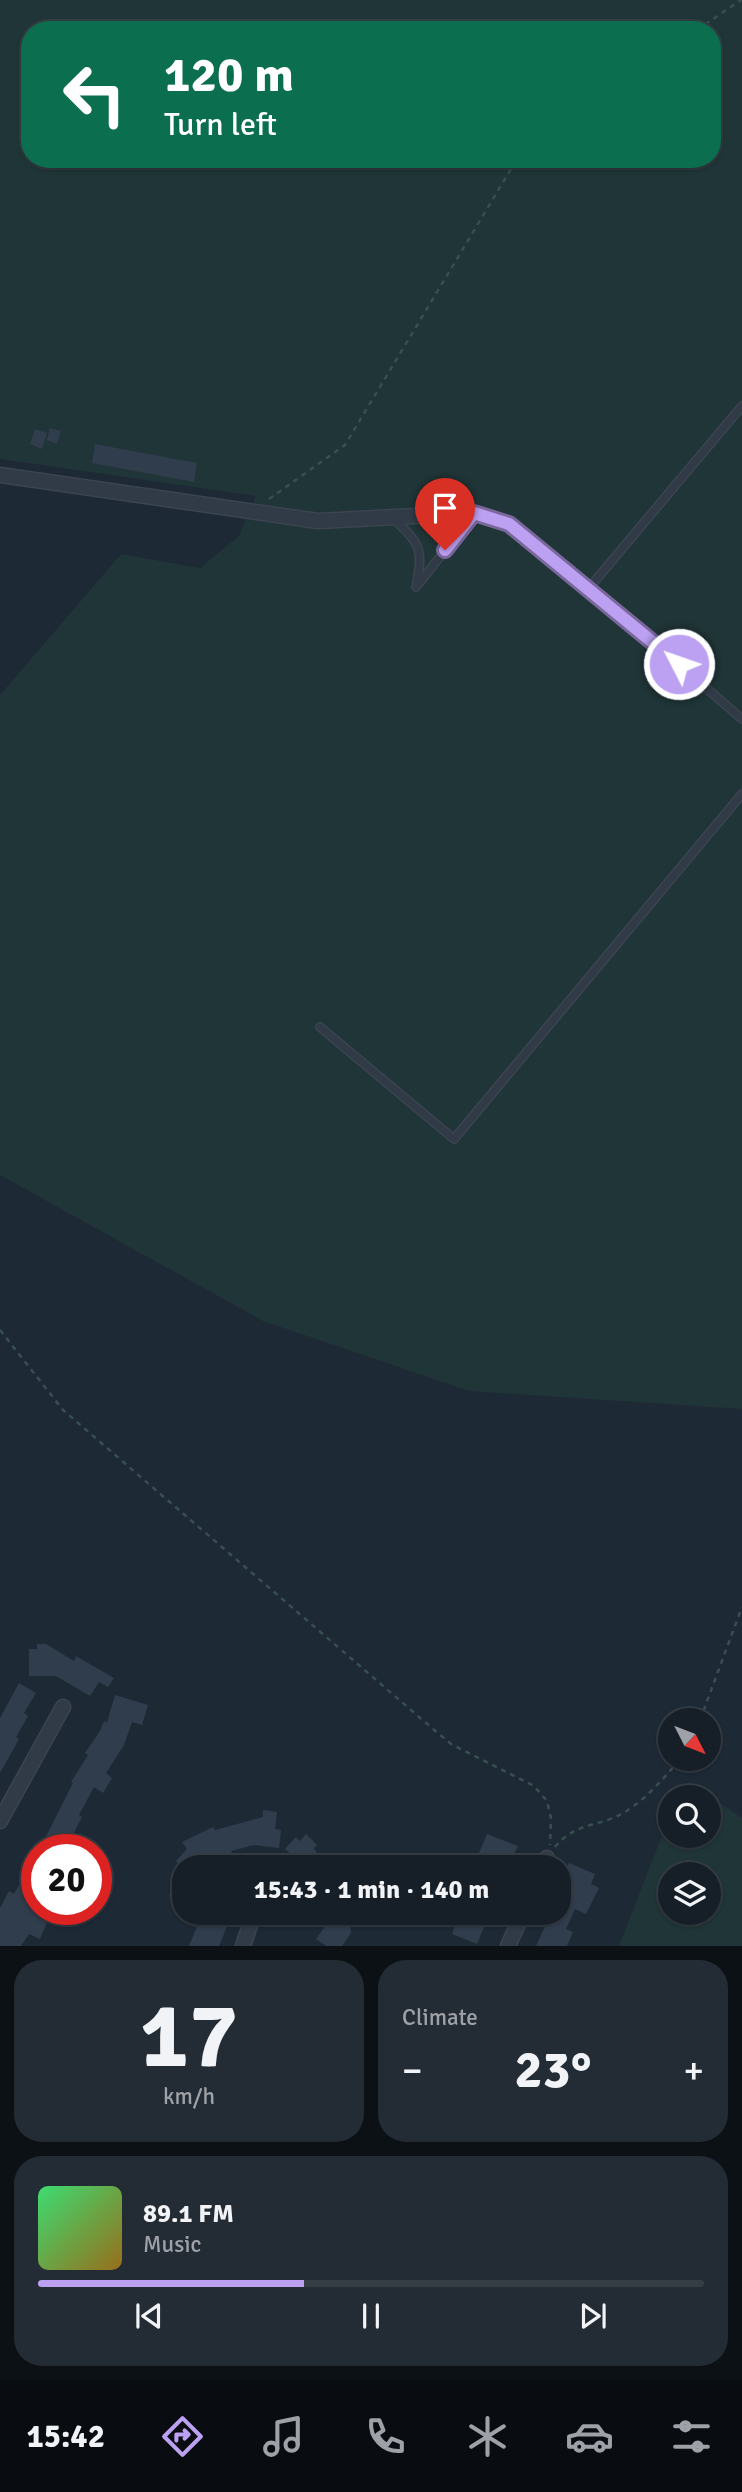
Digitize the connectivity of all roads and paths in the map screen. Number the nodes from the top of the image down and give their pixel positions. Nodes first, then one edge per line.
1 (741, 0) edge
2 (710, 21) edge
3 (512, 168) edge
4 (742, 406) edge
5 (0, 475) edge
6 (474, 513) junction
7 (266, 514) junction
8 (393, 518) junction
9 (509, 524) joint
10 (589, 589) junction
11 (742, 719) edge
12 (742, 794) edge
13 (320, 1027) dead end
14 (0, 1330) edge
15 (742, 1607) edge
16 (63, 1707) dead end
17 (704, 1708) edge
18 (670, 1771) edge
19 (0, 1821) edge
20 (547, 1855) edge
21 (550, 1855) edge
22 (246, 1925) edge
23 (518, 1925) edge
24 (243, 1946) edge
25 (508, 1946) edge

1 - 2 path
3 - 7 path
4 - 10 lane
5 - 7 street
6 - 8 street
6 - 8 lane
6 - 9 street
7 - 8 street
9 - 10 lane
10 - 11 lane
12 - 13 lane
14 - 20 path
15 - 17 path
16 - 19 street
18 - 21 path
22 - 24 street
23 - 25 street

